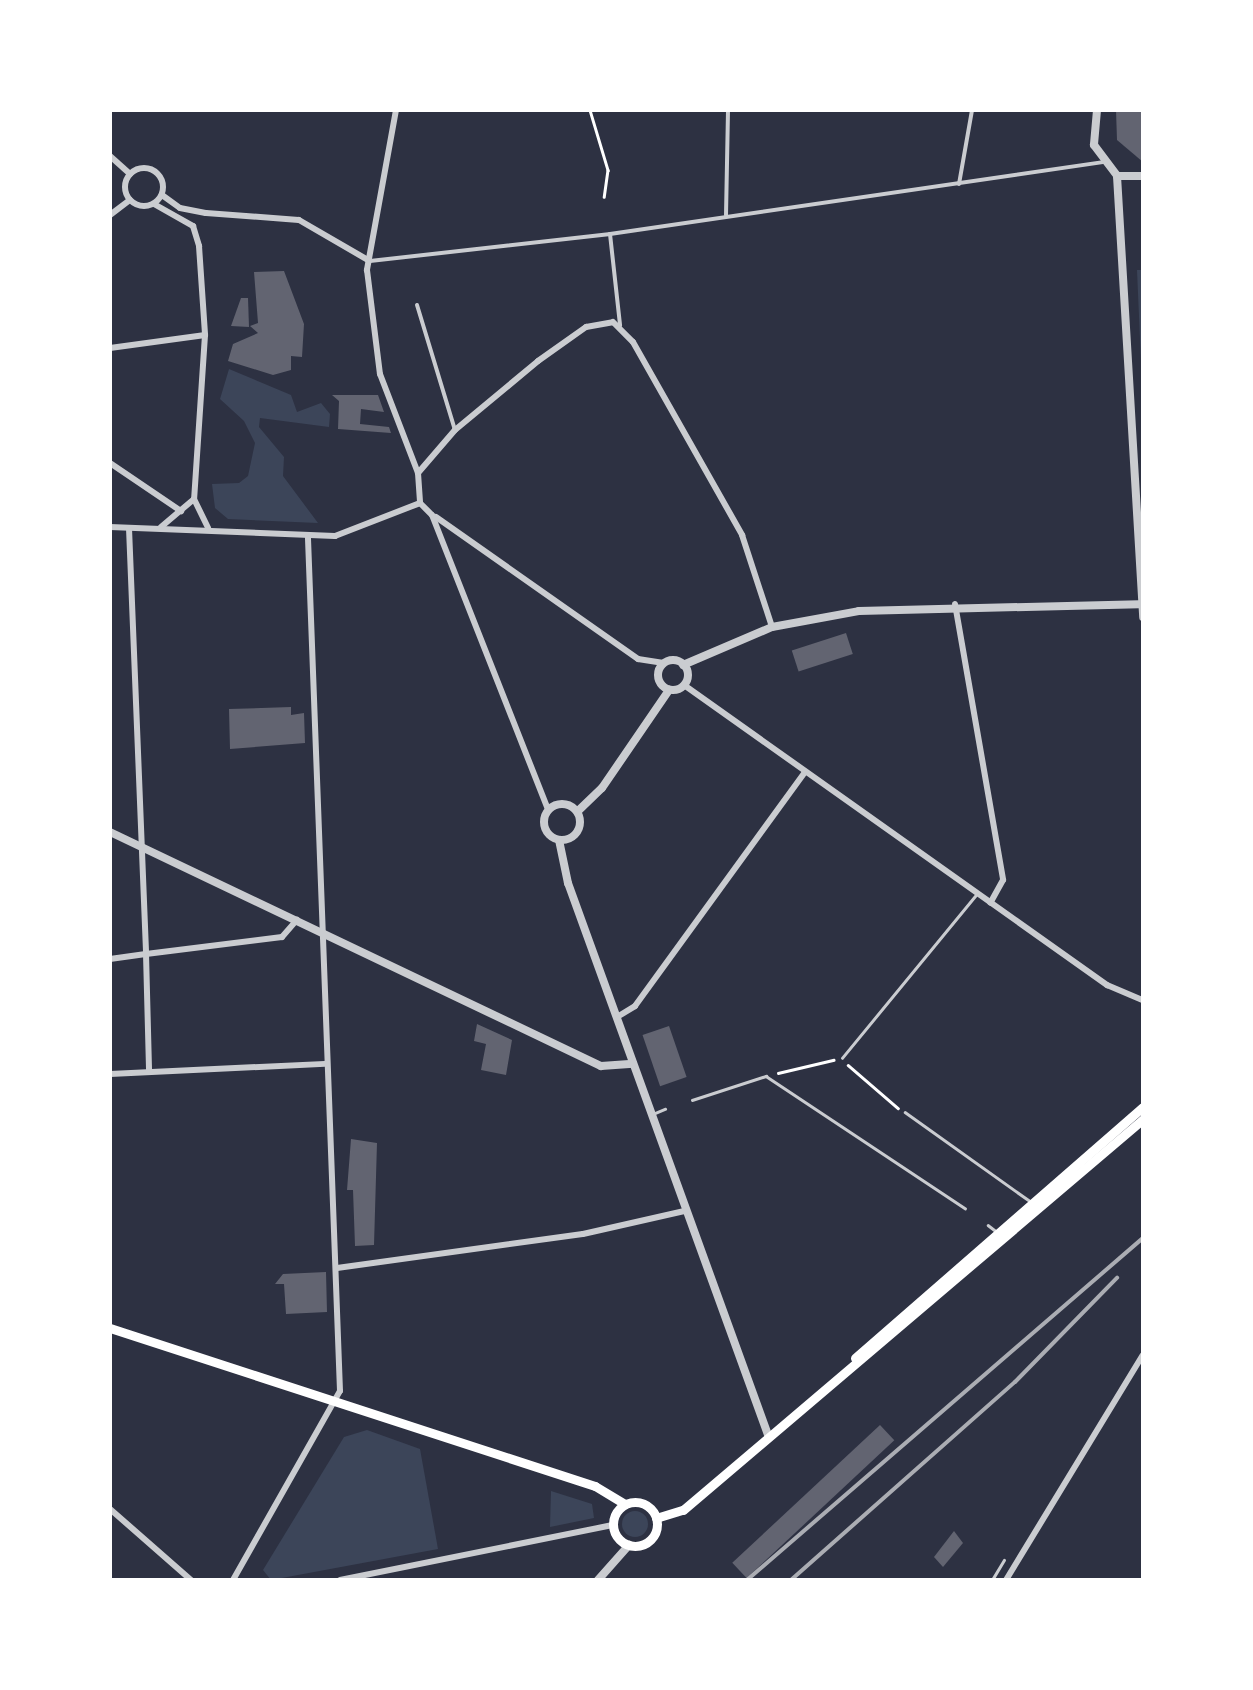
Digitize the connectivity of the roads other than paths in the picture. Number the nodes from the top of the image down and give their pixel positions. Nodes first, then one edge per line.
1 (396, 110) edge
2 (728, 110) edge
3 (972, 110) edge
4 (1097, 110) edge
5 (110, 156) edge
6 (1103, 162) junction
7 (130, 174) junction
8 (1117, 176) junction
9 (1143, 176) edge
10 (959, 184) junction
11 (162, 195) junction
12 (130, 200) junction
13 (154, 204) junction
14 (206, 213) junction
15 (110, 215) edge
16 (726, 215) junction
17 (194, 226) junction
18 (610, 234) junction
19 (403, 259) junction
20 (368, 260) junction
21 (407, 270) dead end
22 (417, 305) dead end
23 (620, 325) junction
24 (206, 335) junction
25 (110, 348) edge
26 (454, 430) junction
27 (110, 463) edge
28 (418, 473) junction
29 (194, 499) junction
30 (420, 503) junction
31 (181, 510) junction
32 (432, 514) junction
33 (110, 527) edge
34 (129, 528) junction
35 (208, 528) junction
36 (158, 529) junction
37 (308, 536) junction
38 (955, 604) junction
39 (1141, 604) edge
40 (1143, 617) edge
41 (772, 627) junction
42 (664, 663) junction
43 (683, 664) junction
44 (684, 685) junction
45 (668, 690) junction
46 (804, 773) junction
47 (548, 810) junction
48 (578, 811) junction
49 (110, 832) edge
50 (559, 840) junction
51 (141, 848) junction
52 (976, 894) junction
53 (990, 903) junction
54 (297, 920) junction
55 (320, 931) junction
56 (146, 954) junction
57 (110, 959) edge
58 (1143, 1000) edge
59 (617, 1017) junction
60 (842, 1058) road end
61 (325, 1064) junction
62 (632, 1064) junction
63 (149, 1071) junction
64 (110, 1074) edge
65 (692, 1100) dead end
66 (1143, 1108) edge
67 (665, 1109) dead end
68 (905, 1112) road end
69 (650, 1116) junction
70 (1143, 1119) edge
71 (1032, 1203) junction
72 (966, 1208) dead end
73 (684, 1211) junction
74 (988, 1224) dead end
75 (998, 1232) junction
76 (338, 1268) junction
77 (110, 1328) edge
78 (1143, 1356) edge
79 (336, 1402) junction
80 (804, 1406) junction
81 (768, 1435) junction
82 (625, 1504) junction
83 (110, 1509) edge
84 (656, 1518) junction
85 (613, 1525) junction
86 (628, 1545) junction
87 (1004, 1560) dead end
88 (234, 1579) edge
89 (191, 1580) edge
90 (224, 1580) edge
91 (340, 1580) edge
92 (598, 1580) edge
93 (992, 1580) edge
94 (1006, 1580) edge

1 - 20 street
2 - 16 street
3 - 10 street
4 - 6 street
5 - 7 street
6 - 8 street
6 - 10 street
7 - 11 street
7 - 12 street
8 - 9 street
8 - 39 street
10 - 16 street
11 - 13 street
11 - 14 street
12 - 13 street
12 - 15 street
13 - 17 street
14 - 17 street
14 - 20 street
16 - 18 street
17 - 24 street
18 - 19 street
18 - 23 street
19 - 20 street
19 - 21 street
20 - 28 street
22 - 26 street
23 - 26 street
23 - 41 street
24 - 25 street
24 - 29 street
26 - 28 street
27 - 31 street
28 - 30 street
29 - 31 street
29 - 35 street
30 - 32 street
30 - 37 street
31 - 36 street
32 - 42 street
32 - 47 street
33 - 34 street
34 - 36 street
34 - 51 street
35 - 36 street
35 - 37 street
37 - 55 street
38 - 39 street
38 - 41 street
38 - 53 street
39 - 40 street
41 - 43 street
42 - 43 street
42 - 45 street
43 - 44 street
44 - 45 street
44 - 46 street
45 - 48 street
46 - 52 street
46 - 59 street
47 - 48 street
47 - 50 street
48 - 50 street
49 - 51 street
50 - 59 street
51 - 54 street
51 - 56 street
52 - 53 street
52 - 60 lane
53 - 58 street
54 - 55 street
54 - 56 street
55 - 61 street
55 - 62 street
56 - 57 street
56 - 63 street
59 - 62 street
61 - 63 street
61 - 76 street
62 - 69 street
63 - 64 street
65 - 72 lane
66 - 71 main road
67 - 69 lane
68 - 71 lane
69 - 73 street
70 - 80 main road
71 - 75 main road
73 - 76 street
73 - 81 street
74 - 75 lane
75 - 80 main road
76 - 79 street
77 - 79 main road
78 - 94 street
79 - 82 main road
79 - 88 street
80 - 81 main road
81 - 84 main road
82 - 84 main road
82 - 85 main road
83 - 89 street
84 - 86 main road
85 - 86 main road
85 - 91 street
86 - 92 street
87 - 93 lane
88 - 90 street

